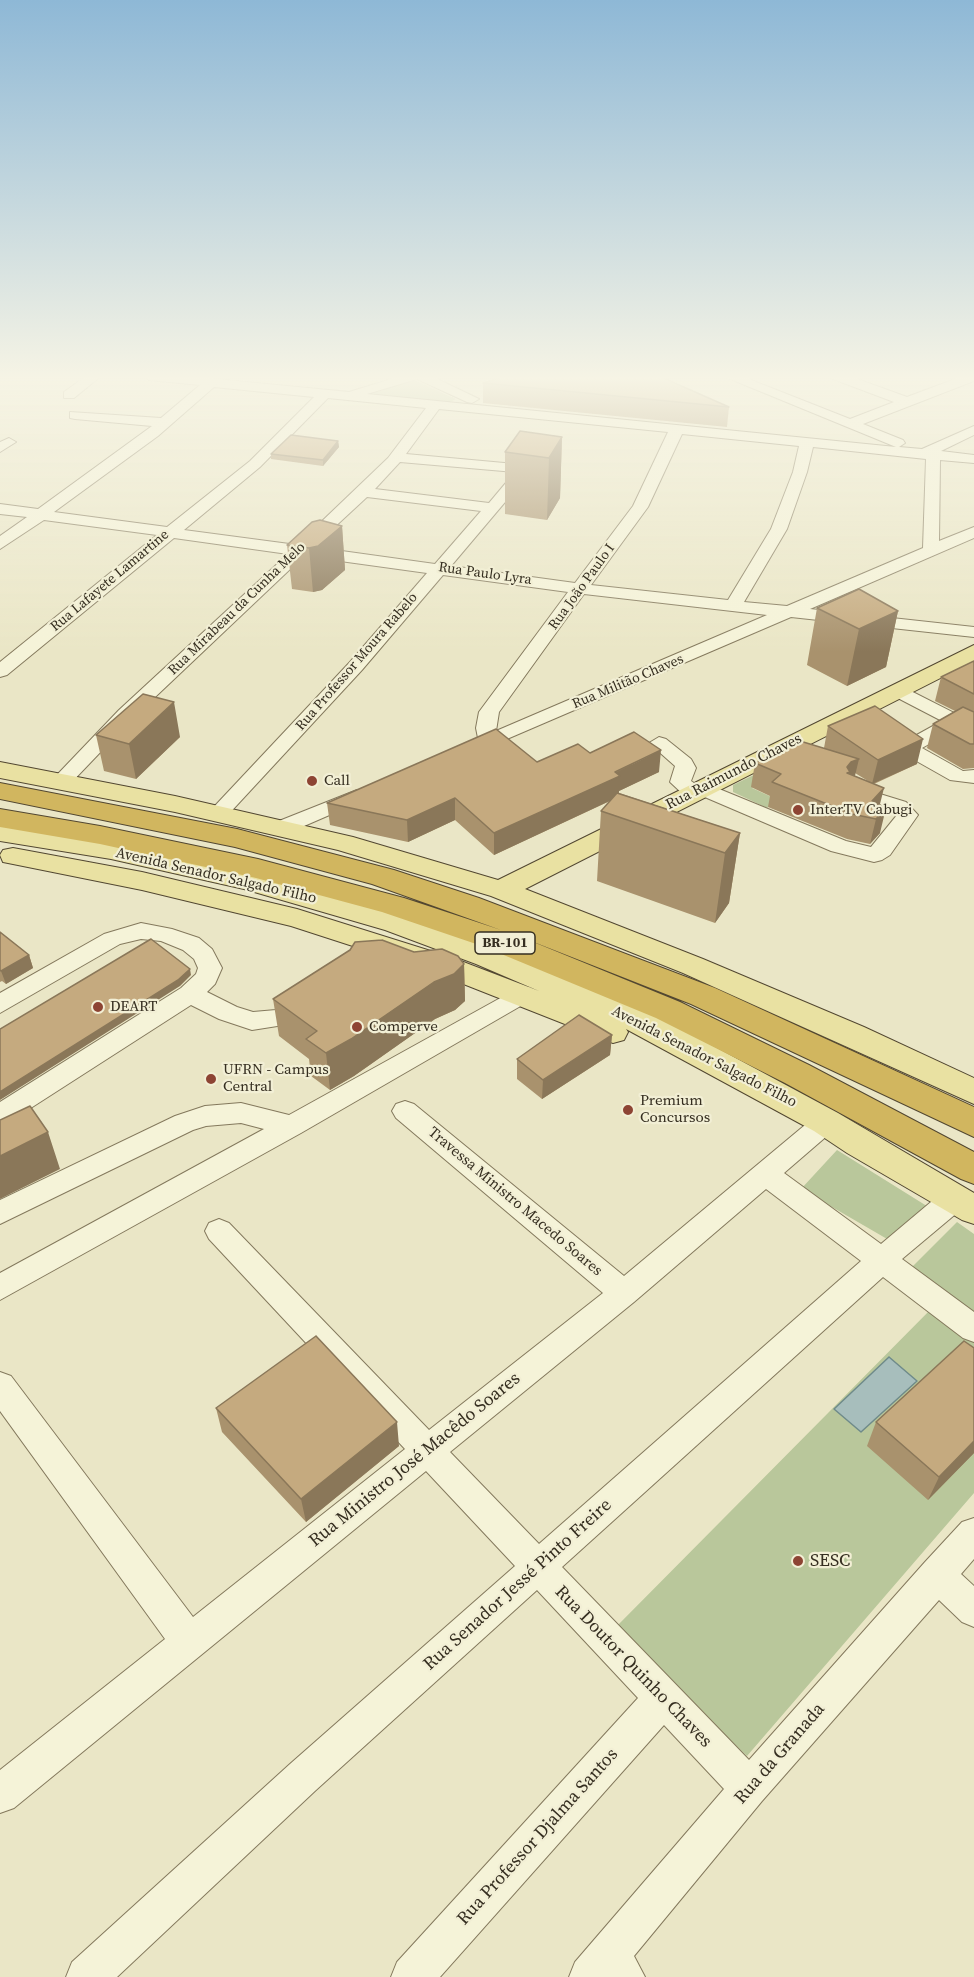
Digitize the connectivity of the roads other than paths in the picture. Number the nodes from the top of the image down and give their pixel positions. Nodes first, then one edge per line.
1 (103, 468) edge
2 (250, 468) edge
3 (385, 468) edge
4 (518, 468) edge
5 (660, 468) edge
6 (801, 468) edge
7 (927, 468) edge
8 (526, 469) joint
9 (363, 492) junction
10 (494, 508) junction
11 (0, 509) edge
12 (41, 514) junction
13 (168, 532) junction
14 (974, 532) edge
15 (0, 544) edge
16 (931, 549) junction
17 (298, 551) junction
18 (439, 568) junction
19 (581, 588) junction
20 (734, 605) junction
21 (794, 611) junction
22 (972, 646) edge
23 (0, 671) edge
24 (897, 690) junction
25 (965, 726) edge
26 (488, 741) junction
27 (659, 743) dead end
28 (456, 755) edge
29 (0, 770) edge
30 (974, 776) edge
31 (61, 782) junction
32 (379, 787) edge
33 (696, 790) junction
34 (0, 791) edge
35 (854, 792) edge
36 (218, 814) junction
37 (0, 818) edge
38 (281, 828) junction
39 (0, 833) edge
40 (0, 854) edge
41 (501, 890) junction
42 (321, 992) edge
43 (190, 994) junction
44 (522, 994) junction
45 (0, 1004) edge
46 (974, 1092) edge
47 (924, 1097) junction
48 (974, 1109) edge
49 (405, 1111) dead end
50 (0, 1115) edge
51 (974, 1124) edge
52 (292, 1126) junction
53 (822, 1126) junction
54 (974, 1169) edge
55 (766, 1174) junction
56 (964, 1204) edge
57 (0, 1213) edge
58 (219, 1231) dead end
59 (883, 1259) junction
60 (0, 1288) edge
61 (624, 1293) junction
62 (974, 1329) edge
63 (0, 1386) edge
64 (427, 1449) junction
65 (974, 1533) edge
66 (538, 1568) junction
67 (937, 1574) junction
68 (974, 1610) edge
69 (189, 1642) junction
70 (663, 1698) junction
71 (749, 1788) junction
72 (0, 1794) edge
73 (608, 1970) edge
74 (87, 1977) edge
75 (412, 1977) edge

1 - 12 street
2 - 13 street, Rua Lafayete Lamartine
3 - 9 street, Rua Mirabeau da Cunha Melo
4 - 8 street
5 - 19 street, Rua João Paulo I
6 - 20 street
7 - 16 street
8 - 10 street, Rua Professor Moura Rabelo
9 - 10 street
9 - 17 street, Rua Mirabeau da Cunha Melo
10 - 18 street, Rua Professor Moura Rabelo
11 - 12 street, Rua Paulo Lyra
12 - 13 street, Rua Paulo Lyra
12 - 15 street
13 - 17 street, Rua Paulo Lyra
13 - 23 street, Rua Lafayete Lamartine
14 - 16 street, Rua Militão Chaves
16 - 21 street, Rua Militão Chaves
17 - 18 street, Rua Paulo Lyra
17 - 31 street, Rua Mirabeau da Cunha Melo
18 - 19 street, Rua Paulo Lyra
18 - 36 street, Rua Professor Moura Rabelo
19 - 20 street, Rua Paulo Lyra
19 - 26 street, Rua João Paulo I
20 - 21 street, Rua Paulo Lyra
21 - 22 street, Rua Paulo Lyra
21 - 26 street, Rua Militão Chaves
22 - 24 main road, Rua Raimundo Chaves
24 - 25 street
24 - 33 main road, Rua Raimundo Chaves
25 - 30 street
26 - 28 street, Rua Militão Chaves
27 - 33 street
29 - 31 main road
31 - 36 main road
32 - 38 street
33 - 35 street
33 - 41 main road, Rua Raimundo Chaves
34 - 47 highway, BR-101
36 - 38 main road
37 - 54 highway, Avenida Senador Salgado Filho / BR-101
38 - 41 main road
39 - 53 main road, Avenida Senador Salgado Filho
40 - 44 main road
41 - 46 main road
42 - 43 street
43 - 45 street
43 - 50 street
44 - 52 street
44 - 53 main road
47 - 48 highway
47 - 51 highway, BR-101
49 - 61 street, Travessa Ministro Macedo Soares
52 - 57 street
52 - 60 street
53 - 55 street, Rua Ministro José Macêdo Soares
53 - 56 main road
55 - 59 street
55 - 61 street, Rua Ministro José Macêdo Soares
56 - 59 street, Rua Senador Jessé Pinto Freire
58 - 64 street, Rua Doutor Quinho Chaves
59 - 62 street
59 - 66 street, Rua Senador Jessé Pinto Freire
61 - 64 street, Rua Ministro José Macêdo Soares
63 - 69 street
64 - 66 street, Rua Doutor Quinho Chaves
64 - 69 street, Rua Ministro José Macêdo Soares
65 - 67 street, Rua da Granada
66 - 70 street, Rua Doutor Quinho Chaves
66 - 74 street, Rua Senador Jessé Pinto Freire
67 - 68 street
67 - 71 street, Rua da Granada
69 - 72 street, Rua Ministro José Macêdo Soares
70 - 71 street, Rua Doutor Quinho Chaves
70 - 75 street, Rua Professor Djalma Santos
71 - 73 street, Rua da Granada

